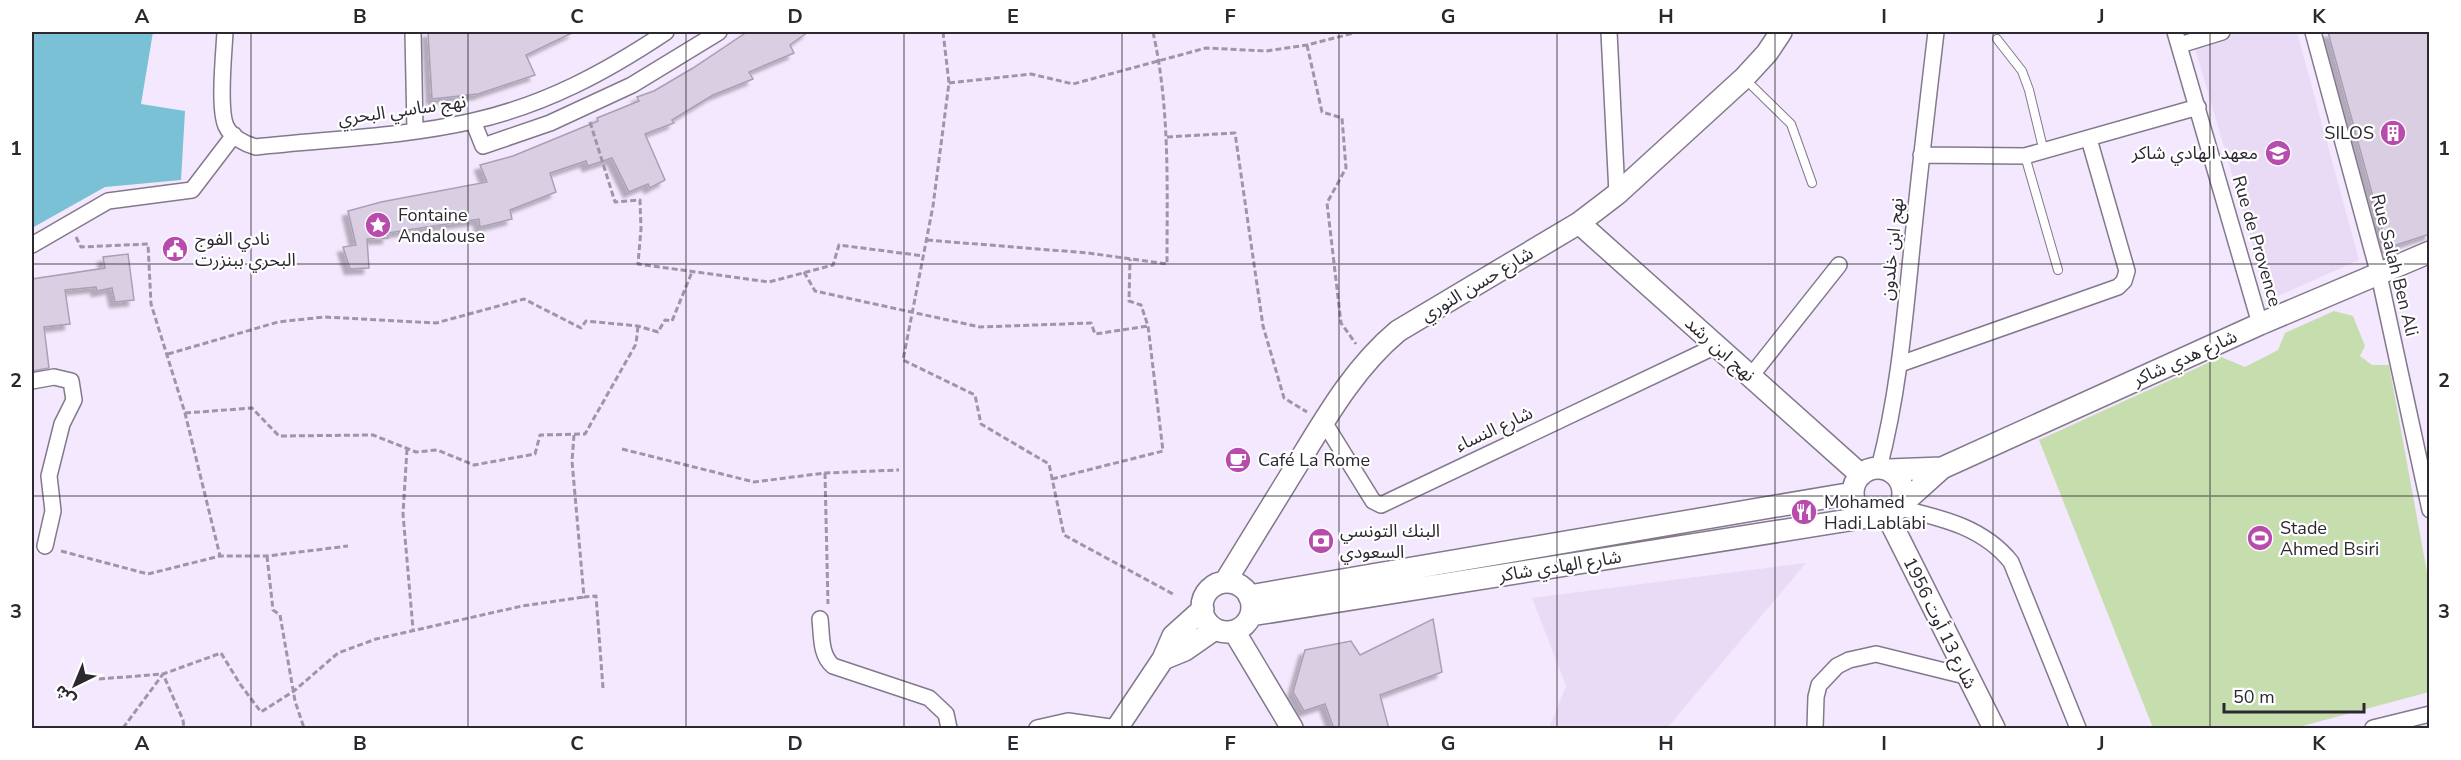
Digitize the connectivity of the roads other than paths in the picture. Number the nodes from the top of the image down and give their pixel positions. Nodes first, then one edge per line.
1 (225, 32) edge
2 (413, 32) edge
3 (666, 32) edge
4 (1609, 32) edge
5 (1781, 32) edge
6 (1936, 32) edge
7 (2222, 32) edge
8 (2313, 32) edge
9 (715, 33) edge
10 (2177, 38) edge
11 (1997, 39) dead end
12 (1744, 78) junction
13 (2198, 107) junction
14 (473, 121) junction
15 (415, 130) junction
16 (234, 135) junction
17 (2089, 139) junction
18 (2044, 152) junction
19 (1921, 155) junction
20 (2025, 156) junction
21 (1812, 183) dead end
22 (1617, 194) junction
23 (1579, 223) junction
24 (32, 245) edge
25 (2430, 252) edge
26 (1839, 265) dead end
27 (2058, 270) dead end
28 (2379, 275) junction
29 (2260, 324) junction
30 (1716, 346) junction
31 (1900, 364) junction
32 (1751, 376) junction
33 (32, 381) edge
34 (1324, 422) junction
35 (1942, 468) junction
36 (1870, 477) junction
37 (2430, 510) edge
38 (1889, 511) junction
39 (45, 546) road end
40 (1225, 582) junction
41 (1250, 605) junction
42 (1203, 609) junction
43 (820, 619) road end
44 (1225, 630) junction
45 (1163, 659) junction
46 (1965, 676) junction
47 (2430, 714) edge
48 (1117, 728) edge
49 (949, 729) edge
50 (1037, 729) edge
51 (1292, 729) edge
52 (1815, 729) edge
53 (1994, 729) edge
54 (2078, 729) edge
55 (2373, 729) edge

1 - 16 street
2 - 15 street
3 - 14 street, نهج ساسي البحري
4 - 22 street
5 - 12 street, شارع حسن النوري
6 - 19 street, نهج ابن خلدون
7 - 10 street
8 - 28 street, Rue Salah Ben Ali
9 - 14 street
10 - 13 street, Rue de Provence
11 - 18 lane
12 - 21 lane
12 - 22 street, شارع حسن النوري
13 - 17 street
13 - 29 street, Rue de Provence
14 - 15 street, نهج ساسي البحري
15 - 16 street, نهج ساسي البحري
16 - 24 street
17 - 18 street
17 - 31 street
18 - 20 street
19 - 20 street
19 - 31 street, نهج ابن خلدون
20 - 27 lane
22 - 23 street, شارع حسن النوري
23 - 30 street, نهج ابن رشد
23 - 34 street, شارع حسن النوري
25 - 28 street, شارع هدي شاكر
26 - 32 street
28 - 29 street, شارع هدي شاكر
28 - 37 street, Rue Salah Ben Ali
29 - 35 street, شارع هدي شاكر
30 - 32 street, نهج ابن رشد
30 - 34 street, شارع النساء
31 - 36 street, نهج ابن خلدون
32 - 36 street, نهج ابن رشد
33 - 39 street
34 - 40 street, شارع حسن النوري
35 - 36 street, شارع الهادي شاكر
35 - 38 street
36 - 38 street
36 - 38 street
36 - 41 street, شارع الهادي شاكر
38 - 41 street, شارع الهادي شاكر
38 - 46 street, شارع 13 أوت 1956
38 - 54 street
40 - 41 street
40 - 42 street
41 - 44 street
42 - 44 street
42 - 45 street
43 - 49 street
44 - 45 street
44 - 51 street
45 - 48 street
46 - 52 street
46 - 53 street, شارع 13 أوت 1956
47 - 55 street
48 - 50 street

